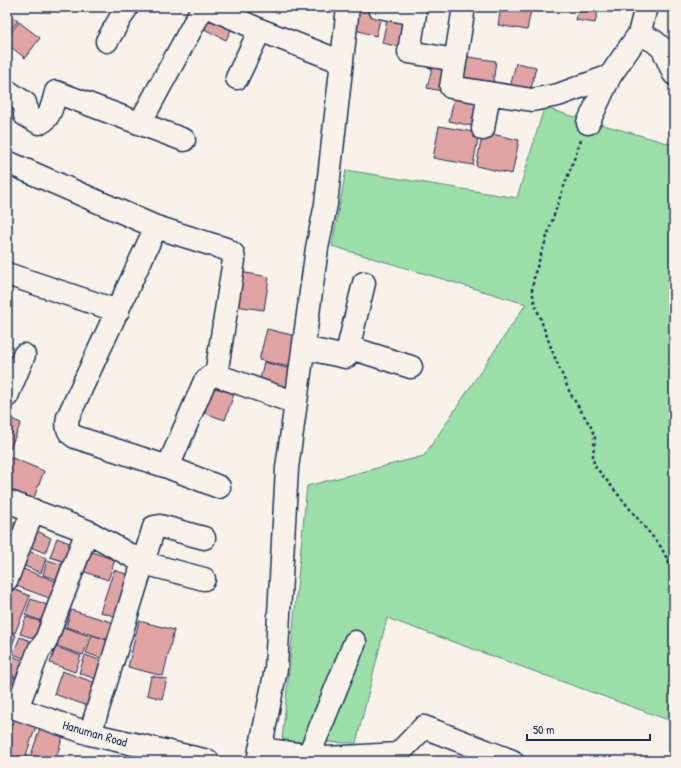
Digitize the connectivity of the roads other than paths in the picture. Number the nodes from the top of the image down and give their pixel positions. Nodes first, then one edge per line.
1 (127, 7) edge
2 (202, 7) edge
3 (209, 7) edge
4 (348, 7) edge
5 (379, 7) edge
6 (464, 7) edge
7 (646, 7) edge
8 (260, 30) junction
9 (639, 34) junction
10 (107, 41) dead end
11 (455, 60) junction
12 (342, 62) junction
13 (674, 74) edge
14 (610, 76) junction
15 (238, 78) dead end
16 (7, 91) edge
17 (489, 93) junction
18 (140, 123) junction
19 (588, 123) road end
20 (483, 128) dead end
21 (184, 140) dead end
22 (7, 162) edge
23 (156, 227) junction
24 (7, 274) edge
25 (364, 283) dead end
26 (118, 311) junction
27 (348, 346) junction
28 (304, 348) junction
29 (24, 355) dead end
30 (411, 367) dead end
31 (216, 375) junction
32 (7, 396) edge
33 (296, 403) junction
34 (168, 468) junction
35 (219, 487) dead end
36 (7, 501) edge
37 (33, 510) junction
38 (87, 531) junction
39 (204, 538) dead end
40 (144, 563) junction
41 (7, 579) edge
42 (204, 579) dead end
43 (355, 642) dead end
44 (12, 706) edge
45 (90, 734) junction
46 (259, 755) edge
47 (309, 755) junction
48 (397, 758) edge
49 (208, 761) edge
50 (512, 761) edge

1 - 10 street
2 - 18 street
3 - 8 street
4 - 12 street
5 - 11 street
6 - 11 street
7 - 9 street
8 - 12 street
8 - 15 street
9 - 13 street
9 - 14 street
11 - 17 street
12 - 28 street
14 - 17 street
14 - 19 street
16 - 18 street
17 - 20 street
18 - 21 street
22 - 23 street
23 - 26 street
23 - 31 street
24 - 26 street
25 - 27 street
26 - 34 street
27 - 28 street
27 - 30 street
28 - 33 street
29 - 32 street
31 - 33 street
31 - 34 street
33 - 46 street
34 - 35 street
36 - 37 street
37 - 38 street
37 - 41 street
38 - 40 street
38 - 44 street
39 - 40 street
40 - 42 street
40 - 45 street
43 - 47 street
44 - 45 street, Hanuman Road
45 - 49 street, Hanuman Road
46 - 47 street
47 - 48 street
48 - 50 street

